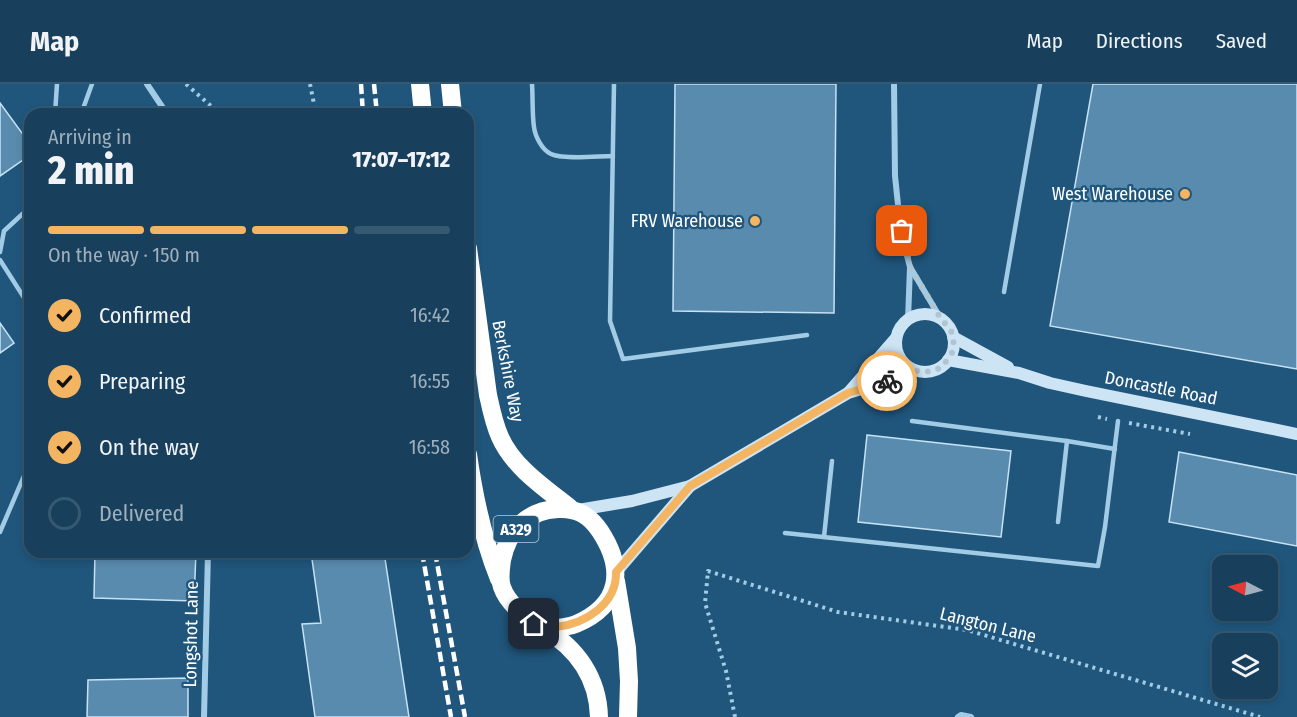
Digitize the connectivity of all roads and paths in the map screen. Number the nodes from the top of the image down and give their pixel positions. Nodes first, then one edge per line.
1 (57, 84) edge
2 (92, 84) edge
3 (147, 84) edge
4 (186, 84) edge
5 (310, 84) edge
6 (420, 84) edge
7 (450, 84) edge
8 (532, 84) edge
9 (614, 84) edge
10 (894, 84) edge
11 (1040, 84) edge
12 (55, 108) edge
13 (84, 108) edge
14 (163, 108) edge
15 (213, 108) edge
16 (315, 108) edge
17 (422, 108) edge
18 (452, 108) edge
19 (613, 156) junction
20 (24, 213) edge
21 (0, 252) edge
22 (0, 260) edge
23 (910, 267) junction
24 (474, 292) edge
25 (1004, 292) dead end
26 (24, 298) edge
27 (941, 319) junction
28 (908, 320) junction
29 (807, 335) dead end
30 (953, 337) junction
31 (896, 338) junction
32 (948, 360) junction
33 (914, 370) junction
34 (1019, 373) junction
35 (848, 393) junction
36 (1098, 417) dead end
37 (912, 421) dead end
38 (1118, 421) junction
39 (1190, 434) dead end
40 (1297, 434) edge
41 (1067, 441) junction
42 (1115, 449) junction
43 (832, 461) dead end
44 (24, 476) edge
45 (474, 486) edge
46 (690, 486) junction
47 (574, 509) junction
48 (1058, 522) dead end
49 (1, 529) edge
50 (785, 533) dead end
51 (824, 537) junction
52 (208, 558) edge
53 (616, 576) junction
54 (502, 586) junction
55 (544, 629) junction
56 (204, 717) edge
57 (599, 717) edge
58 (628, 717) edge
59 (735, 717) edge
60 (958, 717) edge
61 (971, 717) edge
62 (1260, 717) edge

1 - 12 lane
2 - 13 lane
3 - 14 street
4 - 15 path
5 - 16 path
6 - 17 highway
7 - 18 highway
8 - 19 lane
9 - 19 lane
10 - 23 street
11 - 25 lane
19 - 29 lane
20 - 21 lane
22 - 26 lane
23 - 27 street
23 - 28 street
24 - 47 highway, Berkshire Way / A329
27 - 28 street
27 - 30 street
28 - 31 street
30 - 32 street
30 - 34 street, Doncastle Road
31 - 33 street
31 - 35 street
32 - 33 street
32 - 34 street, Doncastle Road
33 - 35 street
34 - 40 street, Doncastle Road
35 - 46 street
36 - 38 path
37 - 41 lane
38 - 39 path
38 - 42 lane
41 - 42 lane
41 - 48 lane
42 - 51 lane
43 - 51 lane
44 - 49 lane
45 - 54 highway, A329
46 - 47 street
46 - 53 street
47 - 53 highway, A329
47 - 54 highway, A329
50 - 51 lane
52 - 56 street, Longshot Lane
53 - 55 highway
53 - 58 highway, A329
54 - 55 highway, A329
55 - 57 highway, A329
59 - 62 path, Langton Lane
60 - 61 street

